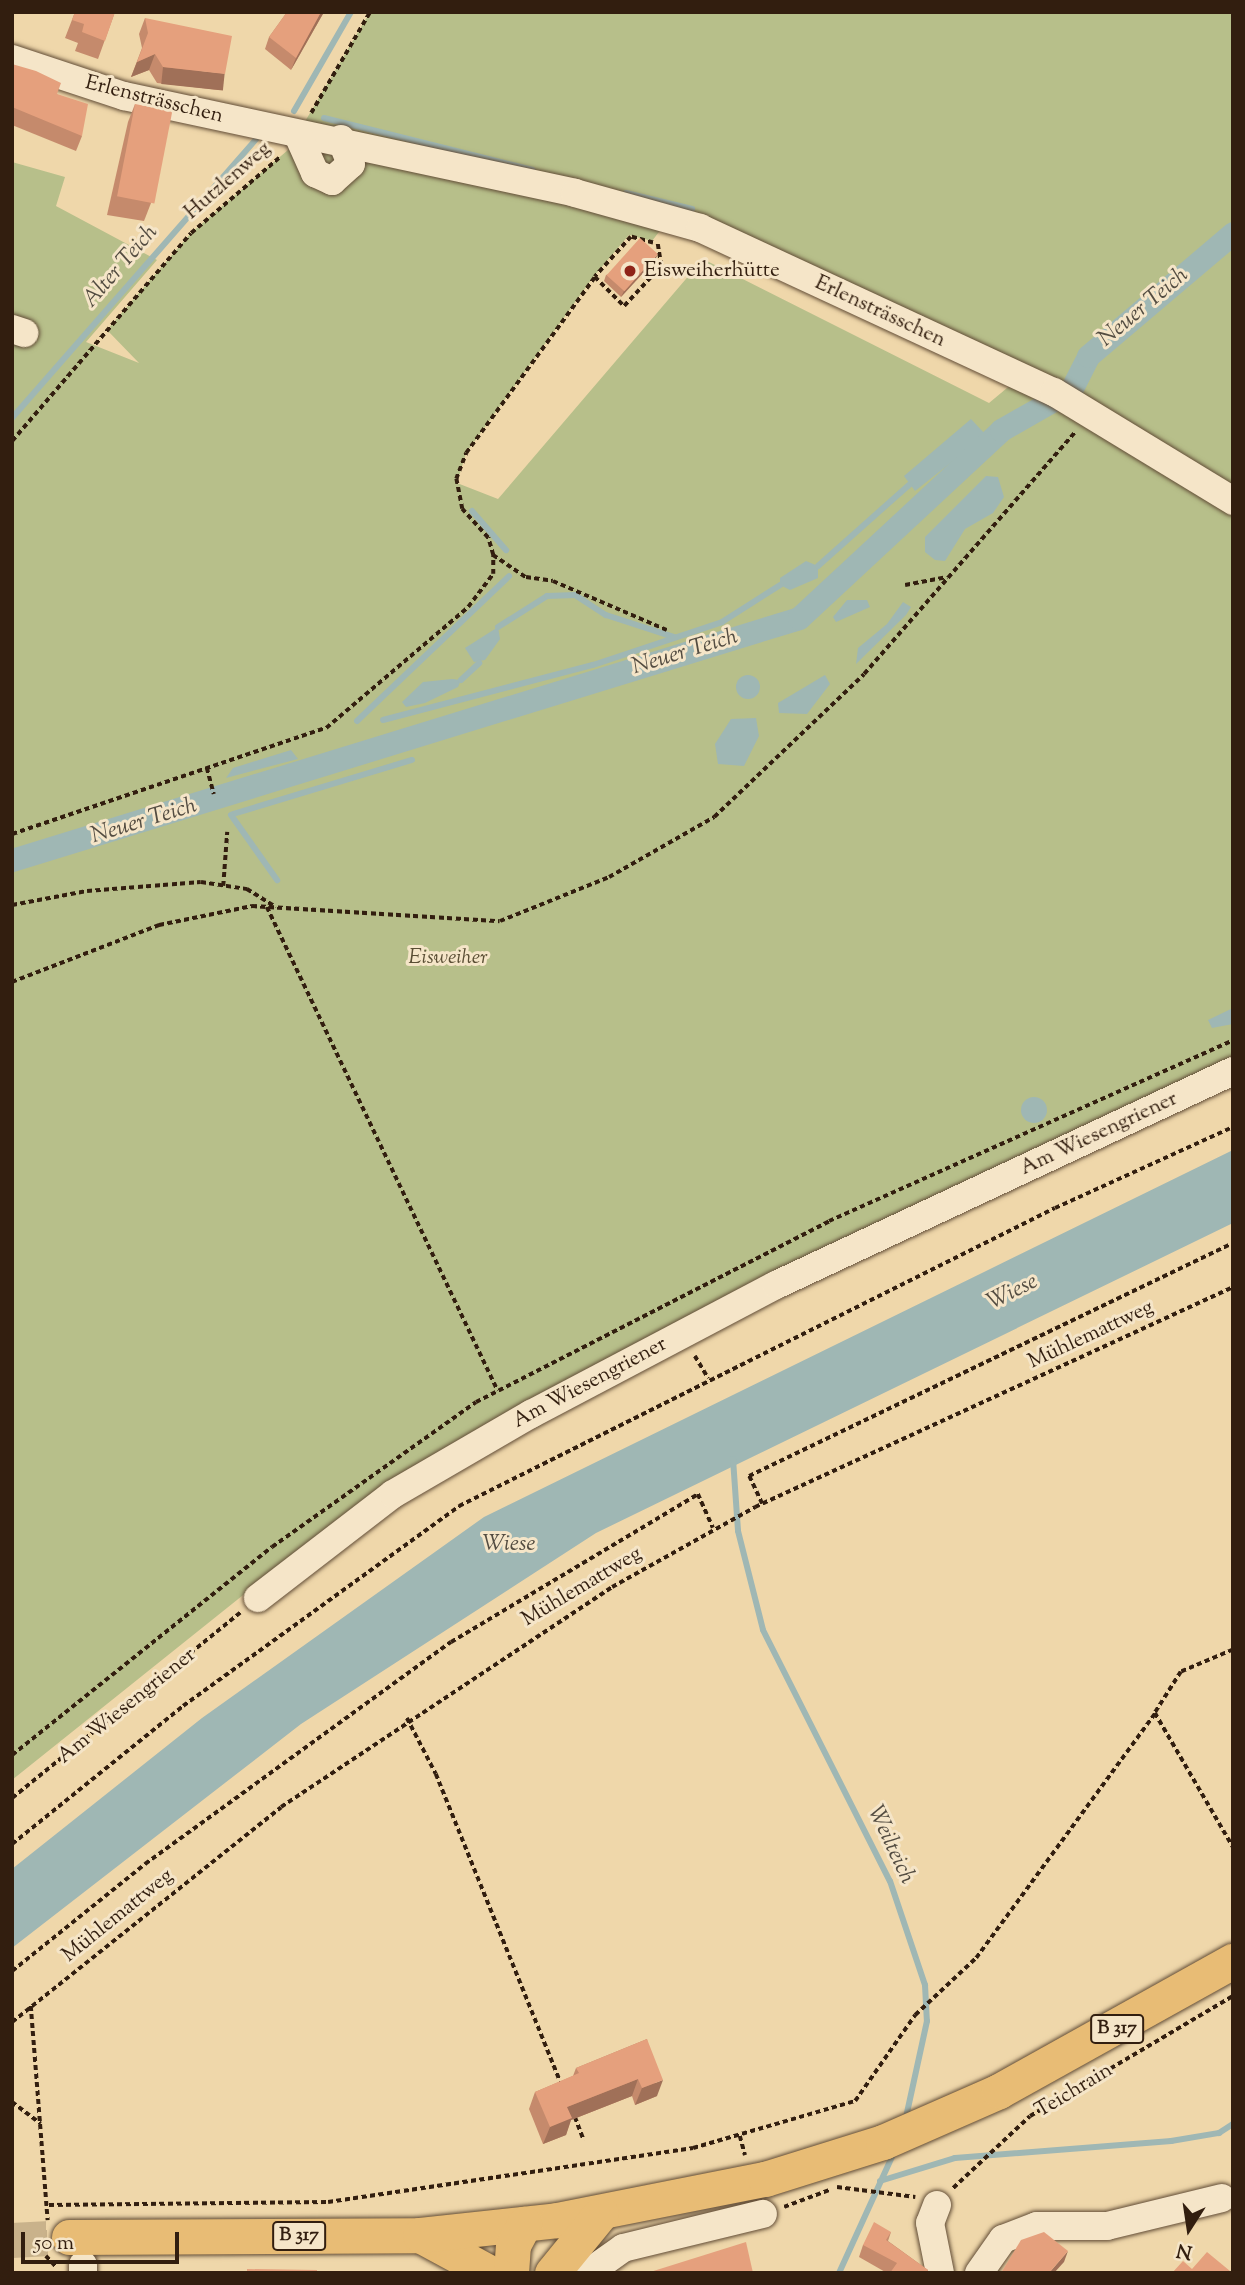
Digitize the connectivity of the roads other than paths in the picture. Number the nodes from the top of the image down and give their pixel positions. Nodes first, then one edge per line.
1 (12, 59) edge
2 (298, 135) junction
3 (341, 139) junction
4 (1233, 501) edge
5 (1233, 1071) edge
6 (258, 1598) road end
7 (1233, 1961) edge
8 (1222, 2199) dead end
9 (937, 2205) dead end
10 (601, 2213) junction
11 (763, 2214) road end
12 (524, 2224) junction
13 (420, 2235) junction
14 (65, 2254) tunnel mouth
15 (490, 2273) edge
16 (511, 2273) edge
17 (537, 2273) edge
18 (552, 2273) edge
19 (588, 2273) edge
20 (940, 2273) edge
21 (979, 2273) edge

1 - 2 street, Erlensträsschen
2 - 3 street, Erlensträsschen
2 - 3 street
3 - 4 street, Erlensträsschen
5 - 6 street, Am Wiesengriener
7 - 10 main road, B 317
8 - 21 street
9 - 20 street
10 - 12 main road, B 317
10 - 18 main road
11 - 19 street
12 - 13 main road, B 317
12 - 16 main road
12 - 17 main road
13 - 14 main road, B 317
13 - 15 main road

